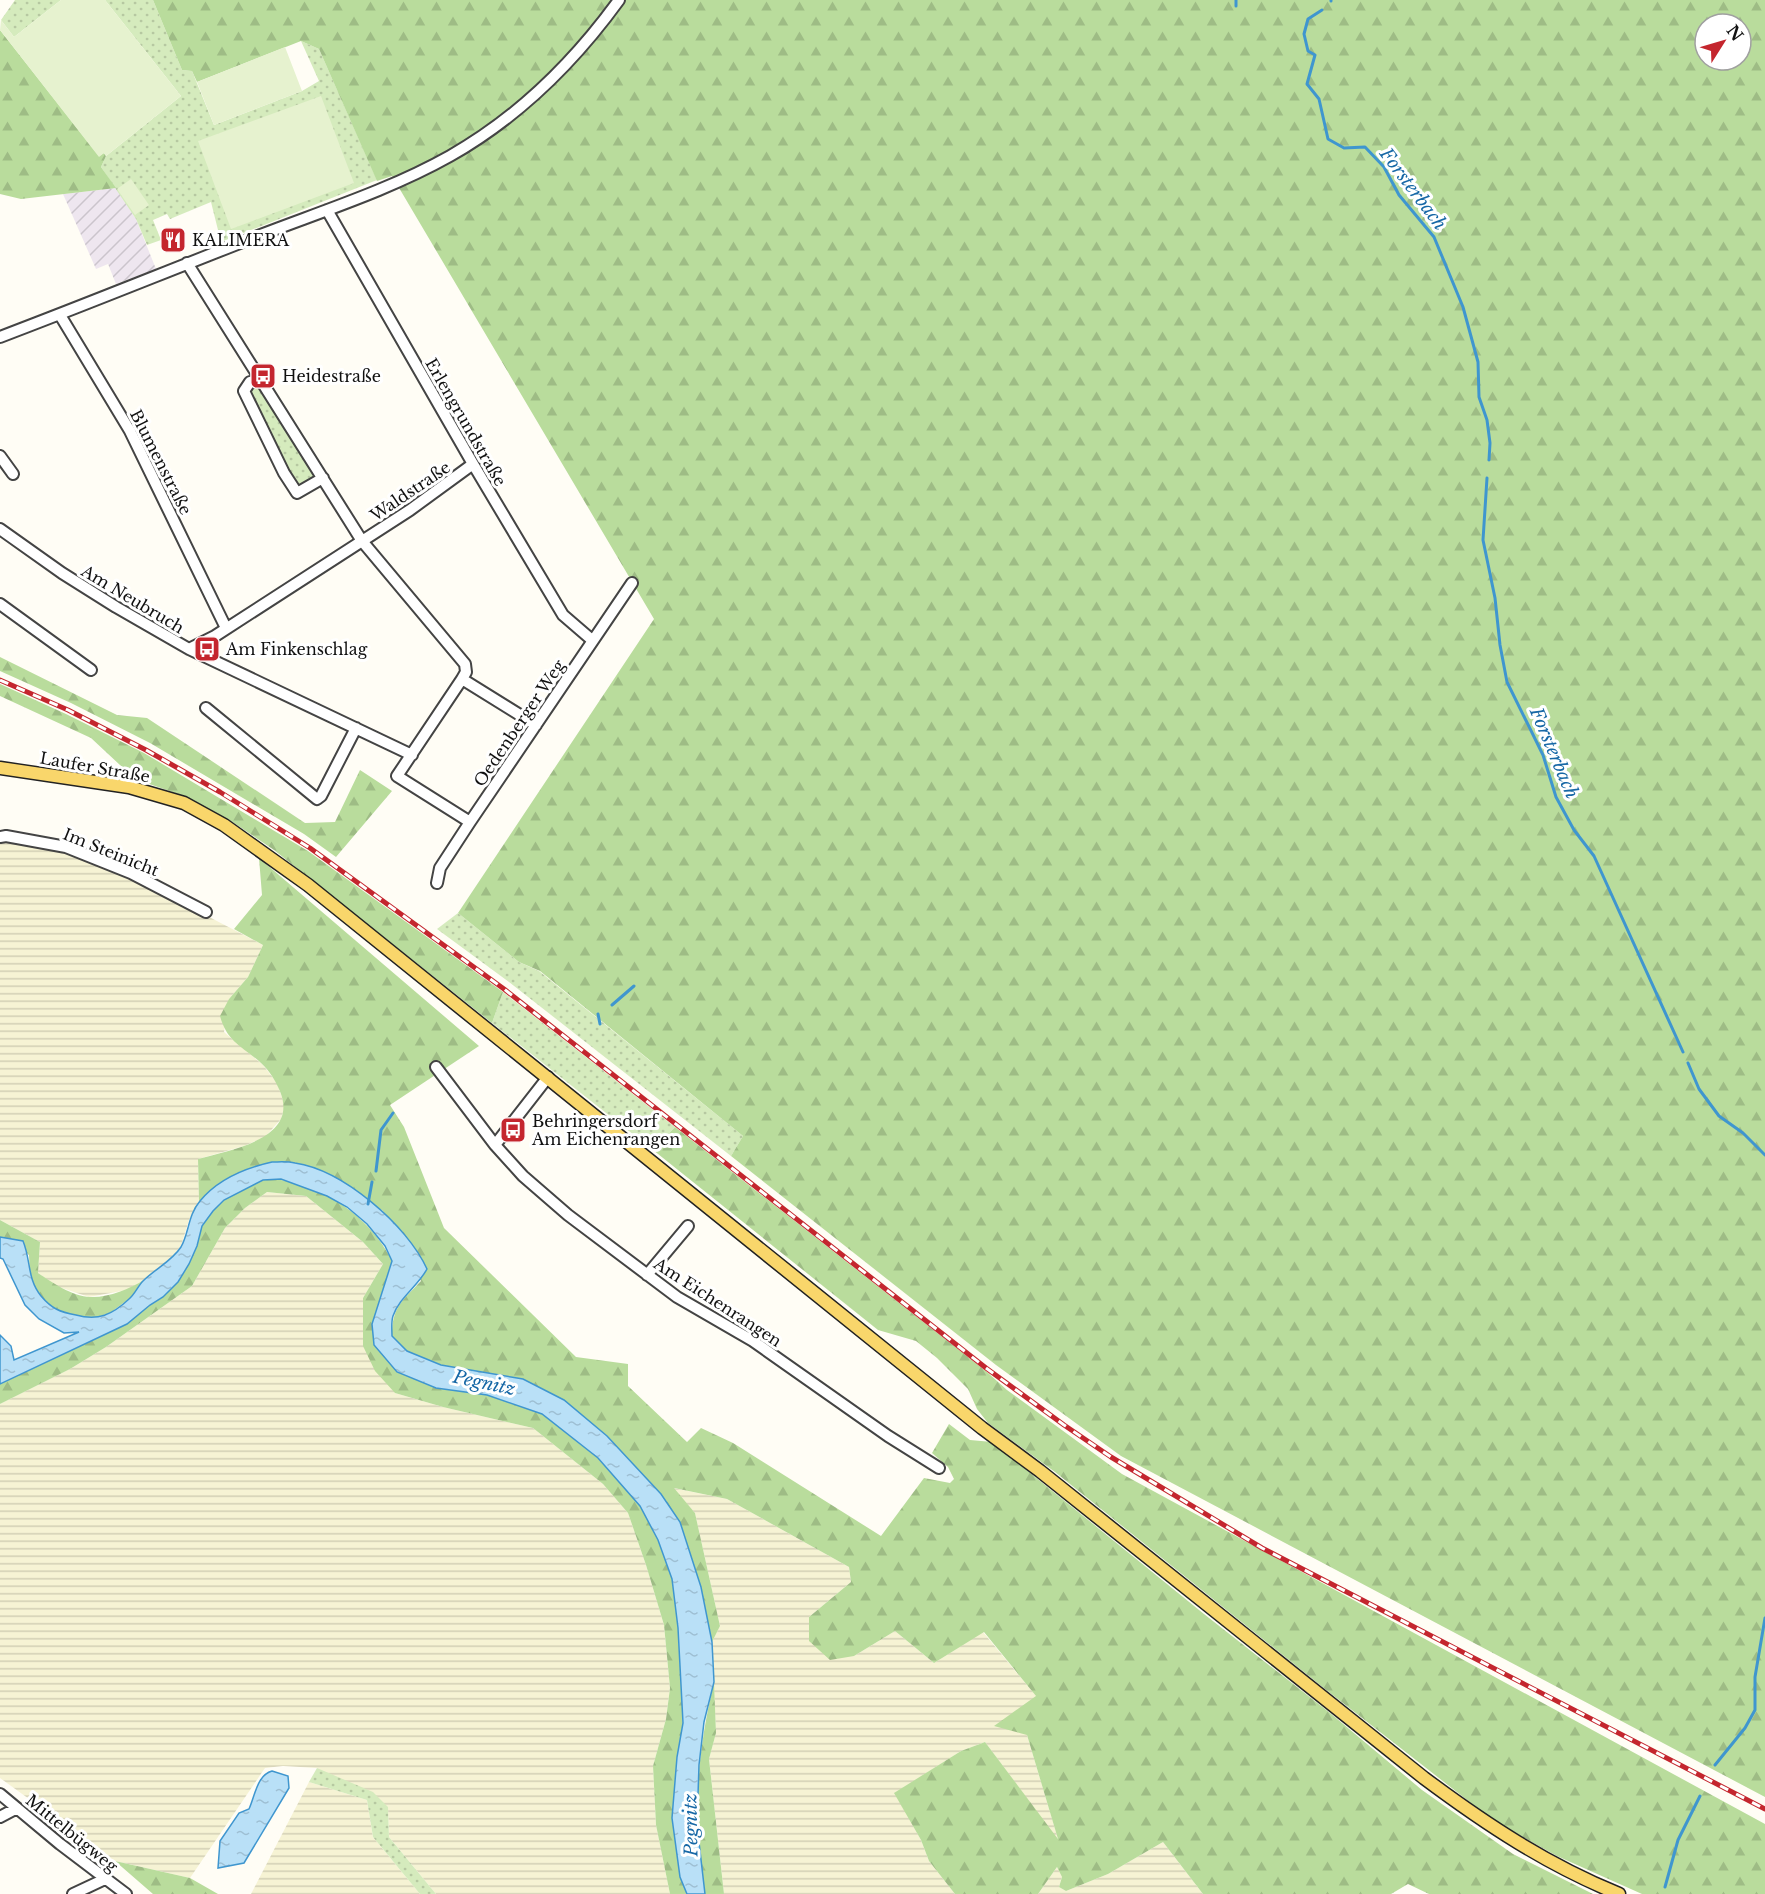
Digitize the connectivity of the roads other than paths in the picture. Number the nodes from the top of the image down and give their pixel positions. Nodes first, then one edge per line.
1 (619, 0) edge
2 (327, 210) junction
3 (187, 263) junction
4 (60, 315) junction
5 (0, 337) edge
6 (260, 380) junction
7 (0, 456) edge
8 (473, 464) junction
9 (13, 474) dead end
10 (323, 478) junction
11 (0, 530) edge
12 (362, 541) junction
13 (632, 583) dead end
14 (0, 604) edge
15 (226, 628) junction
16 (592, 640) junction
17 (189, 650) junction
18 (91, 670) dead end
19 (462, 679) junction
20 (206, 708) dead end
21 (536, 725) junction
22 (356, 728) junction
23 (412, 755) junction
24 (0, 768) edge
25 (470, 822) junction
26 (0, 837) edge
27 (438, 883) dead end
28 (206, 912) dead end
29 (436, 1067) dead end
30 (548, 1077) junction
31 (495, 1145) junction
32 (687, 1226) dead end
33 (646, 1275) junction
34 (939, 1468) dead end
35 (0, 1794) edge
36 (17, 1808) junction
37 (0, 1817) edge
38 (105, 1879) junction
39 (73, 1894) edge
40 (126, 1894) edge
41 (1619, 1894) edge

1 - 2 street
2 - 3 street
2 - 8 street, Erlengrundstraße
3 - 4 street
3 - 6 street
4 - 5 street
4 - 15 street, Blumenstraße
6 - 10 street
6 - 10 street
7 - 9 street
8 - 12 street, Waldstraße
8 - 16 street, Erlengrundstraße
10 - 12 street
11 - 17 street, Am Neubruch
12 - 15 street
12 - 19 street
13 - 16 street, Oedenberger Weg
14 - 18 street
15 - 17 street
16 - 21 street, Oedenberger Weg
17 - 22 street, Am Neubruch
19 - 21 street
19 - 23 street
20 - 22 street
21 - 25 street, Oedenberger Weg
22 - 23 street, Am Neubruch
23 - 25 street
24 - 30 main road, Laufer Straße
25 - 27 street, Oedenberger Weg
26 - 28 street, Im Steinicht
29 - 31 street, Am Eichenrangen
30 - 31 street
30 - 41 main road, Laufer Straße
31 - 33 street, Am Eichenrangen
32 - 33 street
33 - 34 street, Am Eichenrangen
35 - 36 street, Mittelbügweg
36 - 37 street
36 - 38 street, Mittelbügweg
38 - 39 street
38 - 40 street, Mittelbügweg

